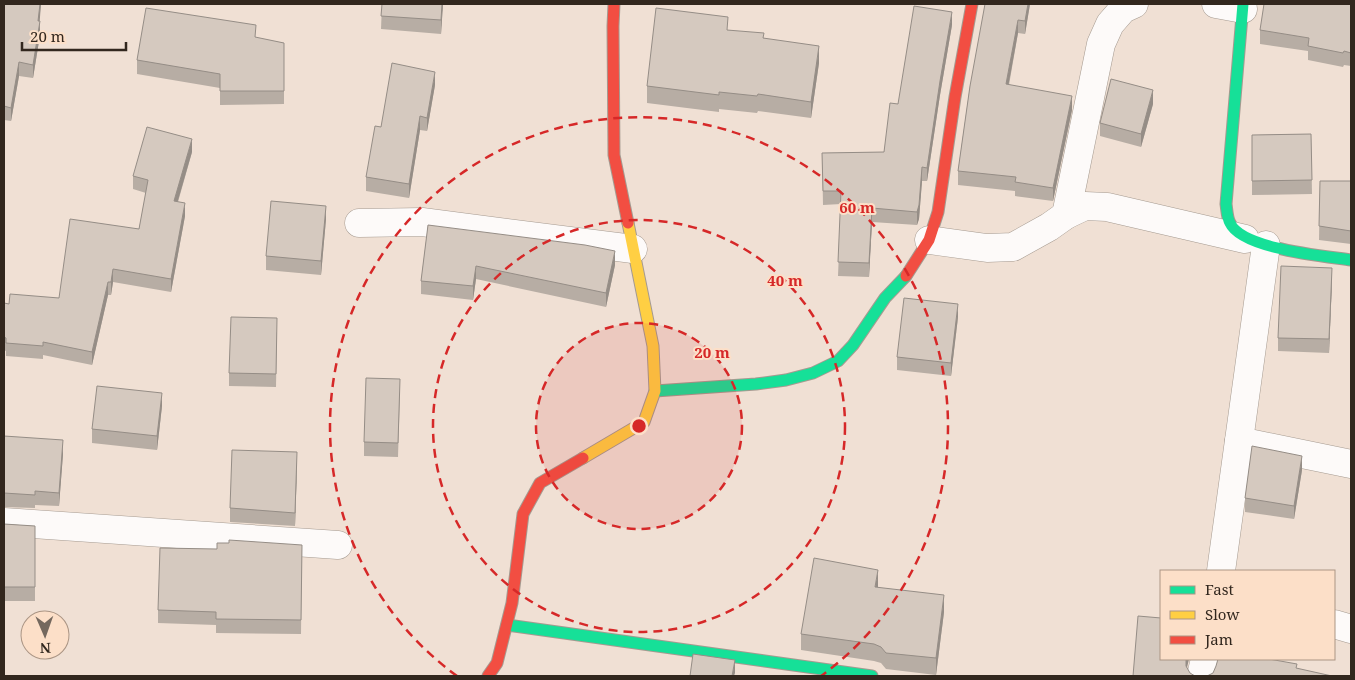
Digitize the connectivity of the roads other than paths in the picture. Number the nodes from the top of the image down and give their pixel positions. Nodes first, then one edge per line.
1 (614, 4) edge
2 (972, 4) edge
3 (1134, 4) edge
4 (1216, 4) edge
5 (1243, 6) edge
6 (1066, 215) junction
7 (359, 223) dead end
8 (930, 240) junction
9 (1256, 242) junction
10 (633, 249) junction
11 (1351, 260) edge
12 (655, 391) junction
13 (1239, 441) junction
14 (1351, 464) edge
15 (4, 522) edge
16 (338, 545) dead end
17 (1221, 570) edge
18 (1335, 624) edge
19 (507, 625) junction
20 (1351, 628) edge
21 (1204, 660) edge
22 (488, 676) edge
23 (872, 676) edge
24 (1201, 676) edge

1 - 10 street
2 - 8 street
3 - 6 street
4 - 5 street
5 - 9 street
6 - 8 street
6 - 9 street
7 - 10 street
8 - 12 street
9 - 11 street
9 - 13 street
10 - 12 street
12 - 19 street
13 - 14 street
13 - 17 street
15 - 16 street
18 - 20 street
19 - 22 street
19 - 23 street
21 - 24 street

